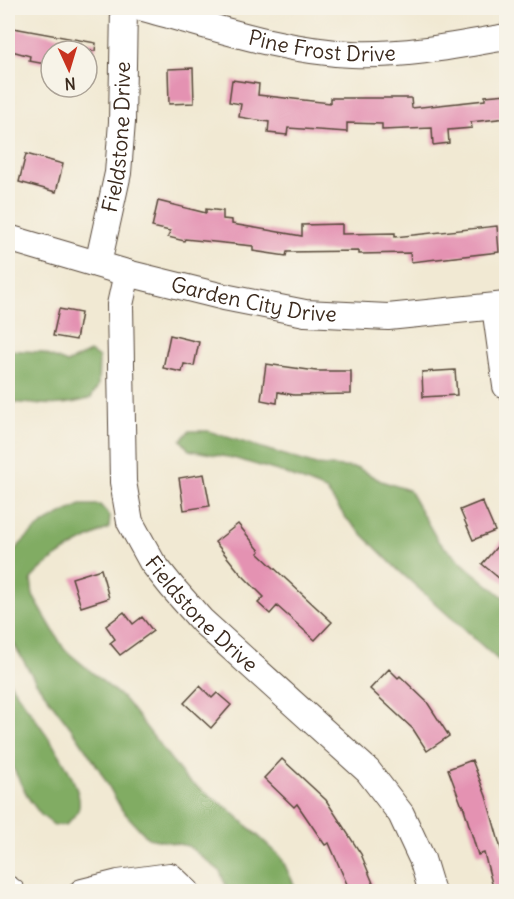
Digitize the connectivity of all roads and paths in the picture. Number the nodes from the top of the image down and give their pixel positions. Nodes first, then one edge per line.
1 (124, 8) edge
2 (143, 8) edge
3 (507, 38) edge
4 (8, 238) edge
5 (98, 264) junction
6 (127, 273) junction
7 (501, 306) edge
8 (507, 386) edge
9 (8, 889) edge
10 (12, 891) edge
11 (82, 891) edge
12 (187, 891) edge
13 (432, 891) edge

1 - 5 street, Fieldstone Drive
2 - 3 street, Pine Frost Drive
4 - 5 street, Garden City Drive
5 - 6 street, Garden City Drive
6 - 7 street, Garden City Drive
6 - 13 street, Fieldstone Drive
7 - 8 street
9 - 10 street
11 - 12 street

